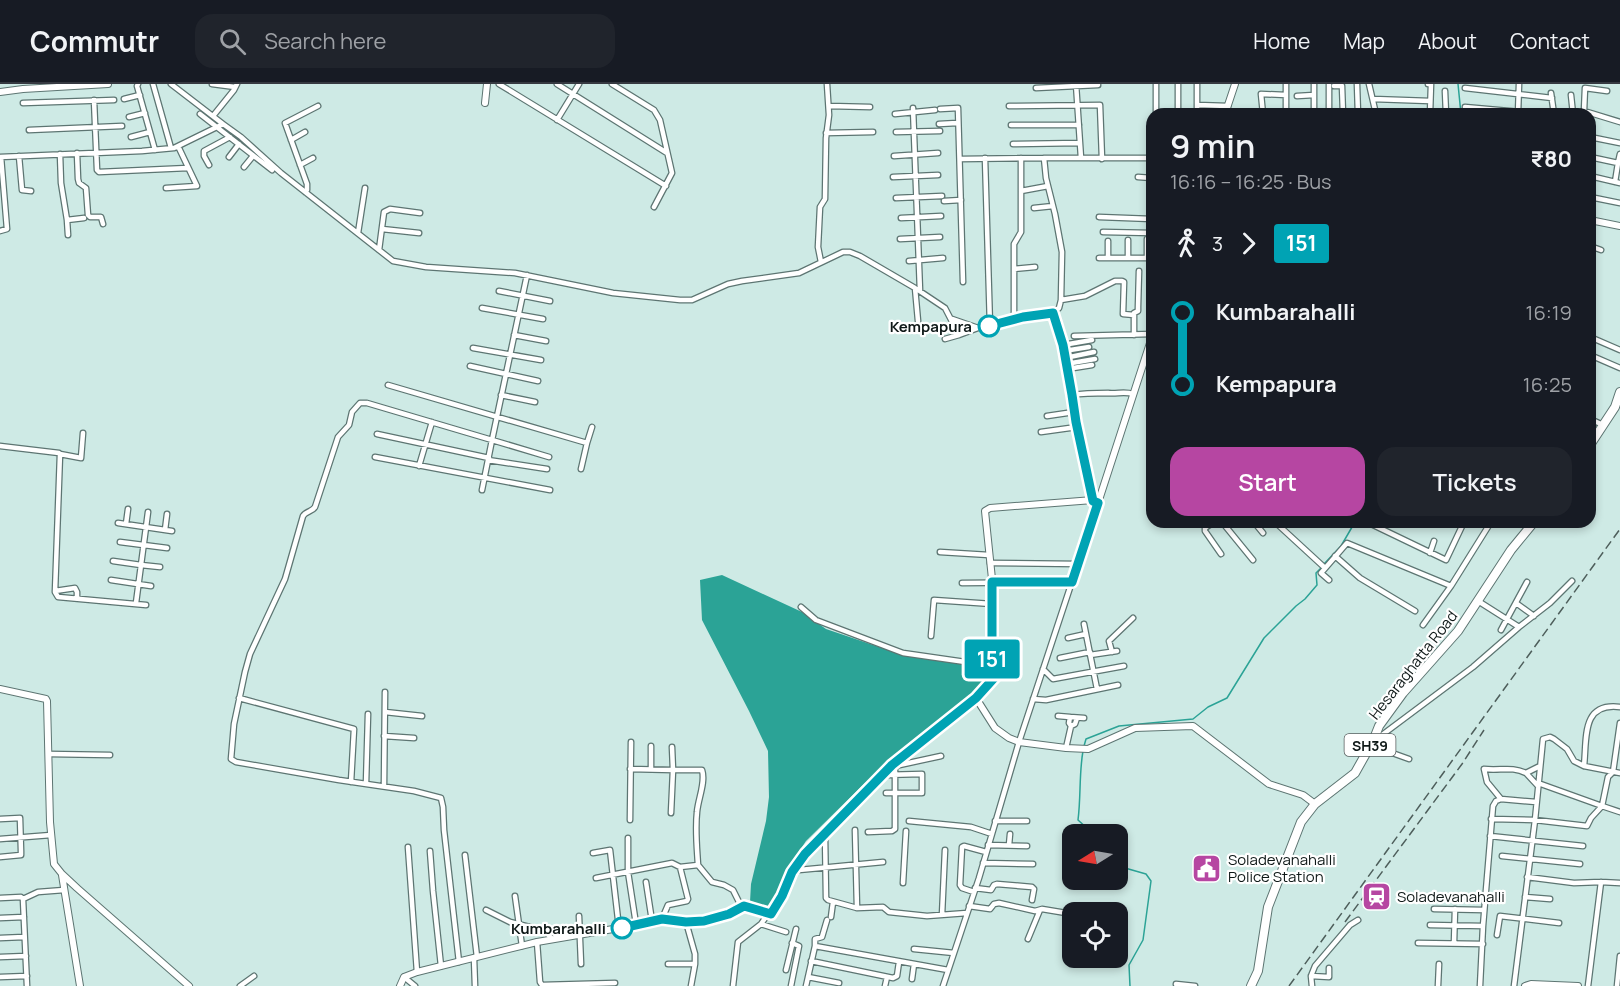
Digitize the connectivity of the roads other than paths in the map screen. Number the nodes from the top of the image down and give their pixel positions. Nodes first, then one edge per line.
1 (108, 84) edge
2 (138, 84) edge
3 (153, 84) edge
4 (213, 84) edge
5 (487, 84) edge
6 (499, 84) edge
7 (557, 84) edge
8 (579, 84) edge
9 (612, 84) edge
10 (827, 84) edge
11 (1156, 84) edge
12 (1178, 84) edge
13 (1197, 84) edge
14 (1235, 84) edge
15 (1286, 84) edge
16 (1314, 84) edge
17 (1357, 84) edge
18 (1369, 84) edge
19 (1428, 84) edge
20 (1519, 84) edge
21 (174, 85) edge
22 (236, 85) edge
23 (1076, 85) edge
24 (1098, 85) edge
25 (1332, 85) edge
26 (1036, 88) dead end
27 (1465, 88) dead end
28 (1445, 91) dead end
29 (1606, 91) dead end
30 (0, 92) edge
31 (573, 94) junction
32 (1286, 94) junction
33 (1518, 94) junction
34 (1314, 95) junction
35 (1570, 95) dead end
36 (140, 96) junction
37 (1297, 96) dead end
38 (123, 99) dead end
39 (1373, 99) junction
40 (94, 100) junction
41 (114, 100) dead end
42 (1430, 101) junction
43 (23, 103) dead end
44 (485, 103) dead end
45 (1078, 105) junction
46 (1197, 105) joint
47 (318, 106) dead end
48 (829, 106) junction
49 (1009, 106) dead end
50 (1228, 106) joint
51 (870, 107) dead end
52 (1156, 108) edge
53 (1178, 108) edge
54 (1261, 108) edge
55 (1286, 108) edge
56 (1314, 108) edge
57 (1330, 108) edge
58 (1343, 108) edge
59 (1358, 108) edge
60 (1375, 108) edge
61 (1430, 108) edge
62 (1446, 108) edge
63 (1518, 108) edge
64 (1553, 108) edge
65 (1572, 108) edge
66 (1584, 108) edge
67 (913, 110) junction
68 (145, 113) junction
69 (200, 114) dead end
70 (895, 114) dead end
71 (1596, 115) edge
72 (213, 116) junction
73 (129, 117) dead end
74 (557, 120) junction
75 (1620, 122) edge
76 (939, 123) dead end
77 (957, 123) junction
78 (223, 124) junction
79 (1011, 125) dead end
80 (1079, 125) junction
81 (95, 126) junction
82 (122, 126) dead end
83 (217, 127) junction
84 (29, 130) dead end
85 (914, 131) junction
86 (940, 131) dead end
87 (150, 132) junction
88 (305, 132) dead end
89 (873, 132) dead end
90 (896, 132) dead end
91 (826, 133) junction
92 (131, 137) dead end
93 (230, 137) junction
94 (1596, 138) edge
95 (291, 140) junction
96 (1080, 142) junction
97 (1620, 143) edge
98 (239, 144) junction
99 (1013, 144) dead end
100 (178, 146) junction
101 (171, 148) junction
102 (155, 150) junction
103 (77, 153) junction
104 (96, 153) junction
105 (668, 153) junction
106 (938, 153) dead end
107 (60, 154) junction
108 (1620, 154) edge
109 (915, 155) junction
110 (19, 156) junction
111 (253, 156) junction
112 (894, 156) dead end
113 (1, 157) edge
114 (229, 157) dead end
115 (313, 158) dead end
116 (985, 158) junction
117 (1021, 158) junction
118 (1044, 158) junction
119 (1146, 158) edge
120 (1596, 158) edge
121 (960, 159) junction
122 (1081, 159) junction
123 (1102, 159) junction
124 (1619, 163) edge
125 (209, 165) dead end
126 (300, 165) junction
127 (244, 167) dead end
128 (188, 168) junction
129 (272, 170) dead end
130 (915, 176) junction
131 (938, 176) dead end
132 (893, 177) dead end
133 (1138, 177) dead end
134 (1596, 177) edge
135 (1146, 178) edge
136 (1617, 182) edge
137 (2, 186) edge
138 (666, 186) junction
139 (1048, 186) junction
140 (166, 188) dead end
141 (365, 188) dead end
142 (1021, 191) junction
143 (31, 192) dead end
144 (305, 192) junction
145 (916, 197) junction
146 (896, 198) dead end
147 (1596, 198) edge
148 (961, 200) junction
149 (1620, 203) edge
150 (1053, 206) junction
151 (654, 207) dead end
152 (1034, 208) dead end
153 (420, 213) dead end
154 (941, 216) dead end
155 (917, 217) junction
156 (1099, 217) dead end
157 (84, 218) dead end
158 (901, 218) dead end
159 (1146, 219) edge
160 (67, 220) junction
161 (1596, 221) edge
162 (103, 224) dead end
163 (1620, 226) edge
164 (382, 229) junction
165 (0, 231) edge
166 (1103, 232) dead end
167 (358, 233) junction
168 (419, 233) dead end
169 (1146, 233) edge
170 (68, 235) dead end
171 (940, 237) dead end
172 (918, 238) junction
173 (900, 239) dead end
174 (1128, 240) dead end
175 (1108, 241) dead end
176 (1596, 248) edge
177 (379, 250) junction
178 (1601, 250) dead end
179 (943, 258) dead end
180 (1099, 258) dead end
181 (1108, 258) junction
182 (1128, 258) junction
183 (1146, 258) edge
184 (919, 260) junction
185 (909, 261) dead end
186 (821, 262) junction
187 (1035, 267) dead end
188 (1014, 269) junction
189 (1139, 271) dead end
190 (527, 275) junction
191 (963, 282) dead end
192 (917, 290) junction
193 (499, 291) dead end
194 (523, 296) junction
195 (1061, 300) junction
196 (550, 301) dead end
197 (482, 308) dead end
198 (1053, 313) junction
199 (519, 315) junction
200 (1134, 315) junction
201 (952, 318) junction
202 (1014, 319) junction
203 (543, 320) dead end
204 (918, 321) dead end
205 (990, 326) junction
206 (978, 328) junction
207 (514, 335) junction
208 (959, 335) junction
209 (1134, 335) junction
210 (1074, 336) dead end
211 (1146, 338) edge
212 (945, 339) dead end
213 (1092, 340) dead end
214 (1596, 340) edge
215 (546, 341) dead end
216 (1089, 347) dead end
217 (473, 348) dead end
218 (1063, 348) junction
219 (1620, 350) edge
220 (1094, 352) dead end
221 (510, 354) junction
222 (1146, 356) edge
223 (1065, 358) junction
224 (1596, 358) edge
225 (1095, 359) dead end
226 (540, 360) dead end
227 (1092, 365) dead end
228 (470, 366) dead end
229 (1067, 367) junction
230 (1620, 368) edge
231 (506, 374) junction
232 (538, 381) dead end
233 (388, 385) dead end
234 (1620, 392) edge
235 (1133, 394) junction
236 (501, 395) junction
237 (1072, 395) junction
238 (535, 402) dead end
239 (1074, 412) junction
240 (1047, 416) dead end
241 (497, 417) junction
242 (432, 422) junction
243 (1596, 422) edge
244 (1603, 425) junction
245 (592, 427) dead end
246 (1077, 427) junction
247 (1041, 432) dead end
248 (83, 433) dead end
249 (377, 435) dead end
250 (1596, 435) edge
251 (492, 440) junction
252 (587, 443) junction
253 (426, 445) junction
254 (0, 446) edge
255 (60, 454) junction
256 (375, 457) dead end
257 (549, 457) dead end
258 (488, 459) junction
259 (419, 466) junction
260 (581, 469) dead end
261 (547, 470) dead end
262 (484, 479) junction
263 (482, 490) dead end
264 (550, 490) dead end
265 (1095, 502) junction
266 (128, 509) dead end
267 (148, 512) dead end
268 (167, 514) dead end
269 (118, 523) dead end
270 (126, 524) junction
271 (146, 526) junction
272 (1204, 528) edge
273 (1227, 528) edge
274 (1259, 528) edge
275 (1281, 528) edge
276 (1379, 528) edge
277 (1461, 528) edge
278 (1487, 528) edge
279 (1529, 528) edge
280 (165, 530) junction
281 (172, 531) dead end
282 (1263, 533) dead end
283 (1434, 541) dead end
284 (120, 542) dead end
285 (144, 545) junction
286 (167, 548) dead end
287 (940, 552) dead end
288 (1430, 553) junction
289 (988, 555) junction
290 (1221, 555) dead end
291 (1335, 556) junction
292 (1253, 560) dead end
293 (113, 561) dead end
294 (990, 563) junction
295 (1078, 564) junction
296 (141, 565) junction
297 (160, 567) dead end
298 (1323, 567) junction
299 (111, 580) dead end
300 (1329, 580) dead end
301 (1572, 581) dead end
302 (992, 582) junction
303 (1072, 582) junction
304 (1527, 582) dead end
305 (962, 583) dead end
306 (138, 584) junction
307 (151, 586) dead end
308 (1451, 586) junction
309 (55, 591) junction
310 (77, 598) junction
311 (1478, 601) junction
312 (136, 603) junction
313 (1516, 603) junction
314 (146, 604) dead end
315 (992, 604) junction
316 (801, 607) dead end
317 (1415, 611) dead end
318 (1534, 616) junction
319 (1133, 618) dead end
320 (1508, 620) junction
321 (1084, 624) dead end
322 (1423, 625) dead end
323 (1519, 627) junction
324 (1501, 630) dead end
325 (1086, 634) junction
326 (930, 636) dead end
327 (1068, 638) dead end
328 (1090, 654) junction
329 (1060, 658) dead end
330 (993, 666) junction
331 (1124, 666) dead end
332 (1043, 669) junction
333 (1094, 671) junction
334 (1118, 685) dead end
335 (0, 688) edge
336 (1097, 689) junction
337 (385, 692) dead end
338 (239, 698) junction
339 (976, 698) junction
340 (1033, 699) junction
341 (1620, 707) edge
342 (385, 712) junction
343 (368, 714) dead end
344 (422, 716) dead end
345 (1058, 716) dead end
346 (1070, 717) junction
347 (1077, 718) junction
348 (1084, 718) dead end
349 (1620, 723) edge
350 (1071, 726) junction
351 (384, 736) junction
352 (414, 738) dead end
353 (631, 742) dead end
354 (1019, 742) junction
355 (1372, 743) junction
356 (651, 746) dead end
357 (672, 747) dead end
358 (1066, 748) junction
359 (49, 754) junction
360 (111, 755) dead end
361 (941, 756) dead end
362 (1409, 759) dead end
363 (895, 764) junction
364 (1540, 766) junction
365 (1584, 766) junction
366 (630, 769) junction
367 (651, 769) junction
368 (673, 770) junction
369 (1613, 772) junction
370 (1526, 773) junction
371 (1620, 773) edge
372 (895, 774) junction
373 (883, 775) junction
374 (351, 782) junction
375 (366, 784) junction
376 (1538, 785) junction
377 (384, 786) junction
378 (886, 793) dead end
379 (895, 793) junction
380 (1501, 799) junction
381 (1536, 802) junction
382 (1316, 804) junction
383 (1602, 806) junction
384 (1620, 812) edge
385 (671, 813) dead end
386 (0, 819) edge
387 (1491, 819) junction
388 (630, 820) dead end
389 (1535, 820) junction
390 (909, 821) dead end
391 (995, 821) junction
392 (1027, 821) dead end
393 (855, 830) dead end
394 (894, 830) junction
395 (868, 832) dead end
396 (825, 834) junction
397 (992, 834) junction
398 (1010, 834) dead end
399 (51, 835) junction
400 (1490, 836) junction
401 (21, 837) junction
402 (628, 838) dead end
403 (0, 839) edge
404 (1532, 841) junction
405 (988, 845) junction
406 (1009, 845) junction
407 (1027, 846) dead end
408 (1583, 846) dead end
409 (408, 847) dead end
410 (945, 850) dead end
411 (430, 851) dead end
412 (593, 852) dead end
413 (986, 852) junction
414 (21, 855) junction
415 (465, 855) dead end
416 (1502, 856) dead end
417 (0, 857) edge
418 (1529, 859) junction
419 (883, 862) dead end
420 (983, 863) junction
421 (21, 864) dead end
422 (1033, 864) dead end
423 (1580, 864) dead end
424 (856, 865) junction
425 (698, 866) junction
426 (680, 867) junction
427 (795, 867) junction
428 (826, 867) junction
429 (628, 872) junction
430 (62, 874) junction
431 (612, 875) junction
432 (1527, 877) junction
433 (596, 878) dead end
434 (646, 882) dead end
435 (1601, 882) junction
436 (903, 883) dead end
437 (1620, 883) edge
438 (64, 890) junction
439 (975, 890) junction
440 (515, 896) dead end
441 (1525, 897) junction
442 (0, 898) edge
443 (23, 899) junction
444 (1550, 899) dead end
445 (1032, 900) dead end
446 (833, 902) junction
447 (969, 906) junction
448 (857, 908) junction
449 (508, 909) dead end
450 (740, 909) junction
451 (1434, 909) dead end
452 (1455, 909) junction
453 (486, 910) dead end
454 (1040, 910) junction
455 (1484, 910) junction
456 (517, 911) junction
457 (967, 913) junction
458 (1062, 913) edge
459 (768, 914) junction
460 (942, 915) junction
461 (579, 916) dead end
462 (0, 918) edge
463 (24, 918) junction
464 (662, 919) junction
465 (1522, 919) junction
466 (1358, 920) dead end
467 (652, 921) junction
468 (686, 922) junction
469 (519, 923) junction
470 (1559, 923) dead end
471 (636, 924) junction
472 (761, 924) junction
473 (1430, 924) dead end
474 (1454, 925) junction
475 (1483, 926) junction
476 (619, 928) junction
477 (795, 929) dead end
478 (786, 932) dead end
479 (579, 935) junction
480 (1497, 935) dead end
481 (24, 937) junction
482 (0, 938) edge
483 (552, 939) junction
484 (1028, 939) dead end
485 (537, 942) junction
486 (792, 943) junction
487 (1418, 943) dead end
488 (1454, 943) junction
489 (815, 945) junction
490 (1483, 945) junction
491 (522, 946) junction
492 (914, 949) dead end
493 (954, 953) junction
494 (798, 954) junction
495 (26, 956) junction
496 (1620, 956) edge
497 (0, 957) edge
498 (475, 958) junction
499 (812, 959) junction
500 (459, 962) junction
501 (899, 962) junction
502 (581, 964) dead end
503 (668, 964) dead end
504 (695, 964) junction
505 (914, 964) junction
506 (1439, 964) dead end
507 (441, 966) junction
508 (1329, 968) dead end
509 (786, 970) dead end
510 (948, 970) junction
511 (417, 972) junction
512 (27, 976) junction
513 (254, 976) dead end
514 (1311, 976) junction
515 (0, 977) edge
516 (404, 977) junction
517 (808, 977) junction
518 (887, 977) junction
519 (912, 980) dead end
520 (615, 983) dead end
521 (839, 983) dead end
522 (608, 984) edge
523 (1176, 984) dead end
524 (244, 985) edge
525 (588, 985) edge
526 (1540, 985) edge
527 (27, 986) edge
528 (80, 986) edge
529 (189, 986) edge
530 (400, 986) edge
531 (414, 986) edge
532 (476, 986) edge
533 (691, 986) edge
534 (733, 986) edge
535 (791, 986) edge
536 (806, 986) edge
537 (885, 986) edge
538 (943, 986) edge
539 (1195, 986) edge
540 (1251, 986) edge
541 (1312, 986) edge
542 (1438, 986) edge
543 (1480, 986) edge
544 (1514, 986) edge
545 (1525, 986) edge
546 (1578, 986) edge
547 (1588, 986) edge
548 (1617, 986) edge

1 - 30 street
2 - 36 street
3 - 101 street
4 - 22 street
5 - 44 street
6 - 74 street
7 - 31 street
8 - 31 street
9 - 105 street
10 - 48 street
11 - 52 street
12 - 53 street
13 - 46 street
14 - 50 street
15 - 32 street
16 - 34 street
17 - 59 street
18 - 39 street
19 - 42 street
20 - 33 street
21 - 72 street
22 - 72 street
23 - 24 street
23 - 26 street
23 - 45 street
25 - 57 street
25 - 58 street
27 - 33 street
28 - 62 street
29 - 66 street
31 - 74 street
31 - 105 street
32 - 54 street
32 - 55 street
33 - 63 street
33 - 64 street
34 - 37 street
34 - 56 street
35 - 65 street
36 - 38 street
36 - 68 street
39 - 42 street
39 - 60 street
40 - 41 street
40 - 43 street
40 - 81 street
42 - 61 street
45 - 49 street
45 - 80 street
45 - 123 street
46 - 50 street
47 - 95 street
48 - 51 street
48 - 91 street
67 - 70 street
67 - 77 street
67 - 85 street
68 - 73 street
68 - 87 street
69 - 83 street
71 - 75 street
72 - 78 street
74 - 138 street
76 - 77 street
77 - 121 street
78 - 83 street
78 - 144 street
79 - 80 street
80 - 96 street
81 - 82 street
81 - 84 street
81 - 104 street
83 - 93 street
83 - 100 street
85 - 86 street
85 - 90 street
85 - 109 street
87 - 92 street
87 - 102 street
88 - 95 street
89 - 91 street
91 - 186 street
93 - 98 street
93 - 125 street
94 - 97 street
95 - 126 street
96 - 99 street
96 - 122 street
98 - 111 street
98 - 114 street
100 - 101 street
100 - 128 street
101 - 102 street
102 - 104 street
103 - 104 street
103 - 107 street
103 - 162 street
104 - 128 street
105 - 138 street
106 - 109 street
107 - 110 street
107 - 160 street
108 - 124 street
109 - 112 street
109 - 130 street
110 - 113 street
110 - 143 street
111 - 127 street
111 - 129 street
113 - 137 street
115 - 126 street
116 - 117 street
116 - 121 street
116 - 205 street
117 - 118 street
117 - 142 street
118 - 122 street
118 - 139 street
119 - 123 street
120 - 124 street
121 - 148 street
122 - 123 street
124 - 136 street
126 - 144 street
128 - 140 street
130 - 131 street
130 - 132 street
130 - 145 street
133 - 135 street
134 - 136 street
137 - 165 street
138 - 151 street
139 - 142 street
139 - 150 street
141 - 167 street
142 - 188 street
144 - 167 street
145 - 146 street
145 - 148 street
145 - 155 street
147 - 149 street
148 - 191 street
150 - 152 street
150 - 195 street
153 - 164 street
154 - 155 street
155 - 158 street
155 - 172 street
156 - 159 street
157 - 160 street
160 - 170 street
161 - 163 street
164 - 168 street
164 - 177 street
166 - 169 street
167 - 177 street
171 - 172 street
172 - 173 street
172 - 184 street
174 - 182 street
175 - 181 street
176 - 178 street
177 - 190 street
179 - 184 street
180 - 181 street
181 - 182 street
182 - 183 street
184 - 185 street
184 - 192 street
186 - 190 street
186 - 192 street
187 - 188 street
188 - 202 street
189 - 200 street
190 - 194 street
192 - 201 street
192 - 204 street
193 - 194 street
194 - 196 street
194 - 199 street
195 - 198 street
195 - 200 street
197 - 199 street
198 - 202 street
198 - 218 street
199 - 203 street
199 - 207 street
200 - 209 street
201 - 206 street
201 - 208 street
202 - 205 street
205 - 206 street
206 - 208 street
207 - 215 street
207 - 221 street
208 - 212 street
209 - 210 street
209 - 211 street
213 - 218 street
214 - 219 street
216 - 218 street
217 - 221 street
218 - 223 street
220 - 223 street
221 - 226 street
221 - 231 street
222 - 235 street
223 - 229 street
224 - 230 street
225 - 229 street
227 - 229 street
228 - 231 street
229 - 237 street
231 - 232 street
231 - 236 street
233 - 241 street
234 - 244 main road
235 - 237 street
235 - 265 street
236 - 238 street
236 - 241 street
237 - 239 street
239 - 240 street
239 - 246 street
241 - 251 street
241 - 252 street
242 - 251 street
242 - 253 street
242 - 338 street
243 - 244 street
244 - 250 main road
245 - 252 street
246 - 247 street
246 - 265 street
248 - 255 street
249 - 253 street
251 - 257 street
251 - 258 street
252 - 260 street
253 - 258 street
253 - 259 street
254 - 255 street
255 - 309 street
256 - 259 street
258 - 261 street
258 - 262 street
259 - 262 street
262 - 263 street
262 - 264 street
265 - 289 street
265 - 295 street
266 - 270 street
267 - 271 street
268 - 280 street
269 - 270 street
270 - 271 street
271 - 280 street
271 - 285 street
272 - 290 street
273 - 292 street
274 - 282 street
275 - 298 street
276 - 288 street
277 - 288 street
278 - 308 street
279 - 311 main road, Hesaraghatta Road / SH39
280 - 281 street
283 - 288 street
284 - 285 street
285 - 286 street
285 - 296 street
287 - 289 street
289 - 294 street
291 - 298 street
291 - 308 street
291 - 317 street
293 - 296 street
294 - 295 street
294 - 302 street
295 - 303 street
296 - 297 street
296 - 306 street
298 - 300 street
299 - 306 street
301 - 318 street
302 - 303 street
302 - 305 street
302 - 315 street
303 - 332 street
304 - 313 street
306 - 307 street
306 - 312 street
308 - 322 street
309 - 310 street
309 - 310 street
310 - 312 street
311 - 320 street
311 - 355 main road, Hesaraghatta Road / SH39
312 - 314 street
313 - 318 street
313 - 320 street
315 - 326 street
315 - 330 street
316 - 330 street
318 - 323 street
319 - 328 street
320 - 323 street
320 - 324 street
321 - 325 street
323 - 355 street
325 - 327 street
325 - 328 street
328 - 329 street
328 - 333 street
330 - 339 street
331 - 333 street
332 - 333 street
332 - 340 street
333 - 336 street
334 - 336 street
335 - 359 street
336 - 340 street
337 - 342 street
338 - 374 street
338 - 374 street
339 - 354 street
339 - 363 street
340 - 354 street
341 - 365 street
342 - 344 street
342 - 351 street
343 - 375 street
345 - 346 street
346 - 347 street
346 - 350 street
347 - 348 street
347 - 350 street
349 - 369 street
350 - 358 street
351 - 352 street
351 - 377 street
353 - 366 street
354 - 358 street
354 - 391 street
355 - 362 street
355 - 382 main road, Hesaraghatta Road / SH39
356 - 367 street
357 - 368 street
358 - 382 street
359 - 360 street
359 - 399 street
361 - 363 street
363 - 372 street
363 - 373 street
364 - 365 street
364 - 370 street
364 - 376 street
365 - 369 street
366 - 367 street
366 - 388 street
367 - 368 street
368 - 385 street
368 - 425 street
369 - 371 street
369 - 383 street
370 - 376 street
370 - 380 street
372 - 373 street
372 - 379 street
372 - 379 street
373 - 396 street
374 - 375 street
375 - 377 street
376 - 381 street
376 - 383 street
377 - 500 street
378 - 379 street
379 - 394 street
380 - 381 street
380 - 387 street
381 - 389 street
382 - 540 main road, Hesaraghatta Road / SH39
383 - 384 street
383 - 389 street
386 - 401 street
387 - 389 street
387 - 400 street
389 - 404 street
390 - 397 street
391 - 392 street
391 - 397 street
393 - 424 street
394 - 395 street
394 - 436 street
396 - 427 street
396 - 428 street
397 - 405 street
398 - 406 street
399 - 401 street
399 - 430 street
400 - 404 street
400 - 455 street
401 - 403 street
401 - 414 street
402 - 429 street
404 - 408 street
404 - 418 street
405 - 406 street
405 - 413 street
406 - 407 street
409 - 511 street
410 - 460 street
411 - 507 street
412 - 431 street
413 - 420 street
413 - 439 street
414 - 417 street
414 - 421 street
415 - 498 street
416 - 418 street
418 - 423 street
418 - 432 street
419 - 424 street
420 - 422 street
420 - 439 street
424 - 428 street
424 - 448 street
425 - 426 street
425 - 450 street
426 - 429 street
426 - 464 street
427 - 428 street
427 - 459 street
428 - 446 street
429 - 431 street
429 - 471 street
430 - 438 street
430 - 529 street
431 - 433 street
431 - 476 street
432 - 435 street
432 - 441 street
434 - 467 street
435 - 437 street
435 - 547 street
438 - 443 street
438 - 528 street
439 - 445 street
439 - 447 street
440 - 456 street
441 - 444 street
441 - 465 street
442 - 443 street
443 - 463 street
446 - 448 street
446 - 489 street
447 - 454 street
447 - 457 street
448 - 460 street
449 - 456 street
450 - 459 street
450 - 468 street
451 - 452 street
452 - 455 street
452 - 474 street
453 - 469 street
454 - 458 street
454 - 484 street
455 - 475 street
456 - 469 street
457 - 460 street
457 - 493 street
459 - 472 street
461 - 479 street
462 - 463 street
463 - 481 street
464 - 467 street
464 - 468 street
465 - 470 street
465 - 480 street
465 - 544 street
466 - 514 street
467 - 471 street
468 - 504 street
469 - 483 street
469 - 491 street
471 - 476 street
472 - 478 street
472 - 534 street
473 - 474 street
474 - 475 street
474 - 488 street
475 - 490 street
476 - 479 street
477 - 486 street
479 - 483 street
479 - 502 street
481 - 482 street
481 - 495 street
483 - 485 street
485 - 491 street
485 - 525 street
486 - 494 street
486 - 509 street
487 - 488 street
488 - 490 street
489 - 499 street
489 - 501 street
490 - 543 street
491 - 498 street
492 - 493 street
493 - 510 street
494 - 499 street
494 - 535 street
495 - 497 street
495 - 512 street
496 - 548 street
498 - 500 street
498 - 532 street
499 - 517 street
499 - 518 street
500 - 507 street
501 - 505 street
501 - 518 street
503 - 504 street
504 - 533 street
505 - 510 street
505 - 519 street
506 - 542 street
507 - 511 street
508 - 514 street
510 - 538 street
511 - 516 street
512 - 515 street
512 - 527 street
513 - 524 street
514 - 541 street
516 - 530 street
516 - 531 street
517 - 521 street
517 - 536 street
518 - 537 street
520 - 522 street
522 - 525 street
523 - 539 street
526 - 545 street
526 - 546 street

